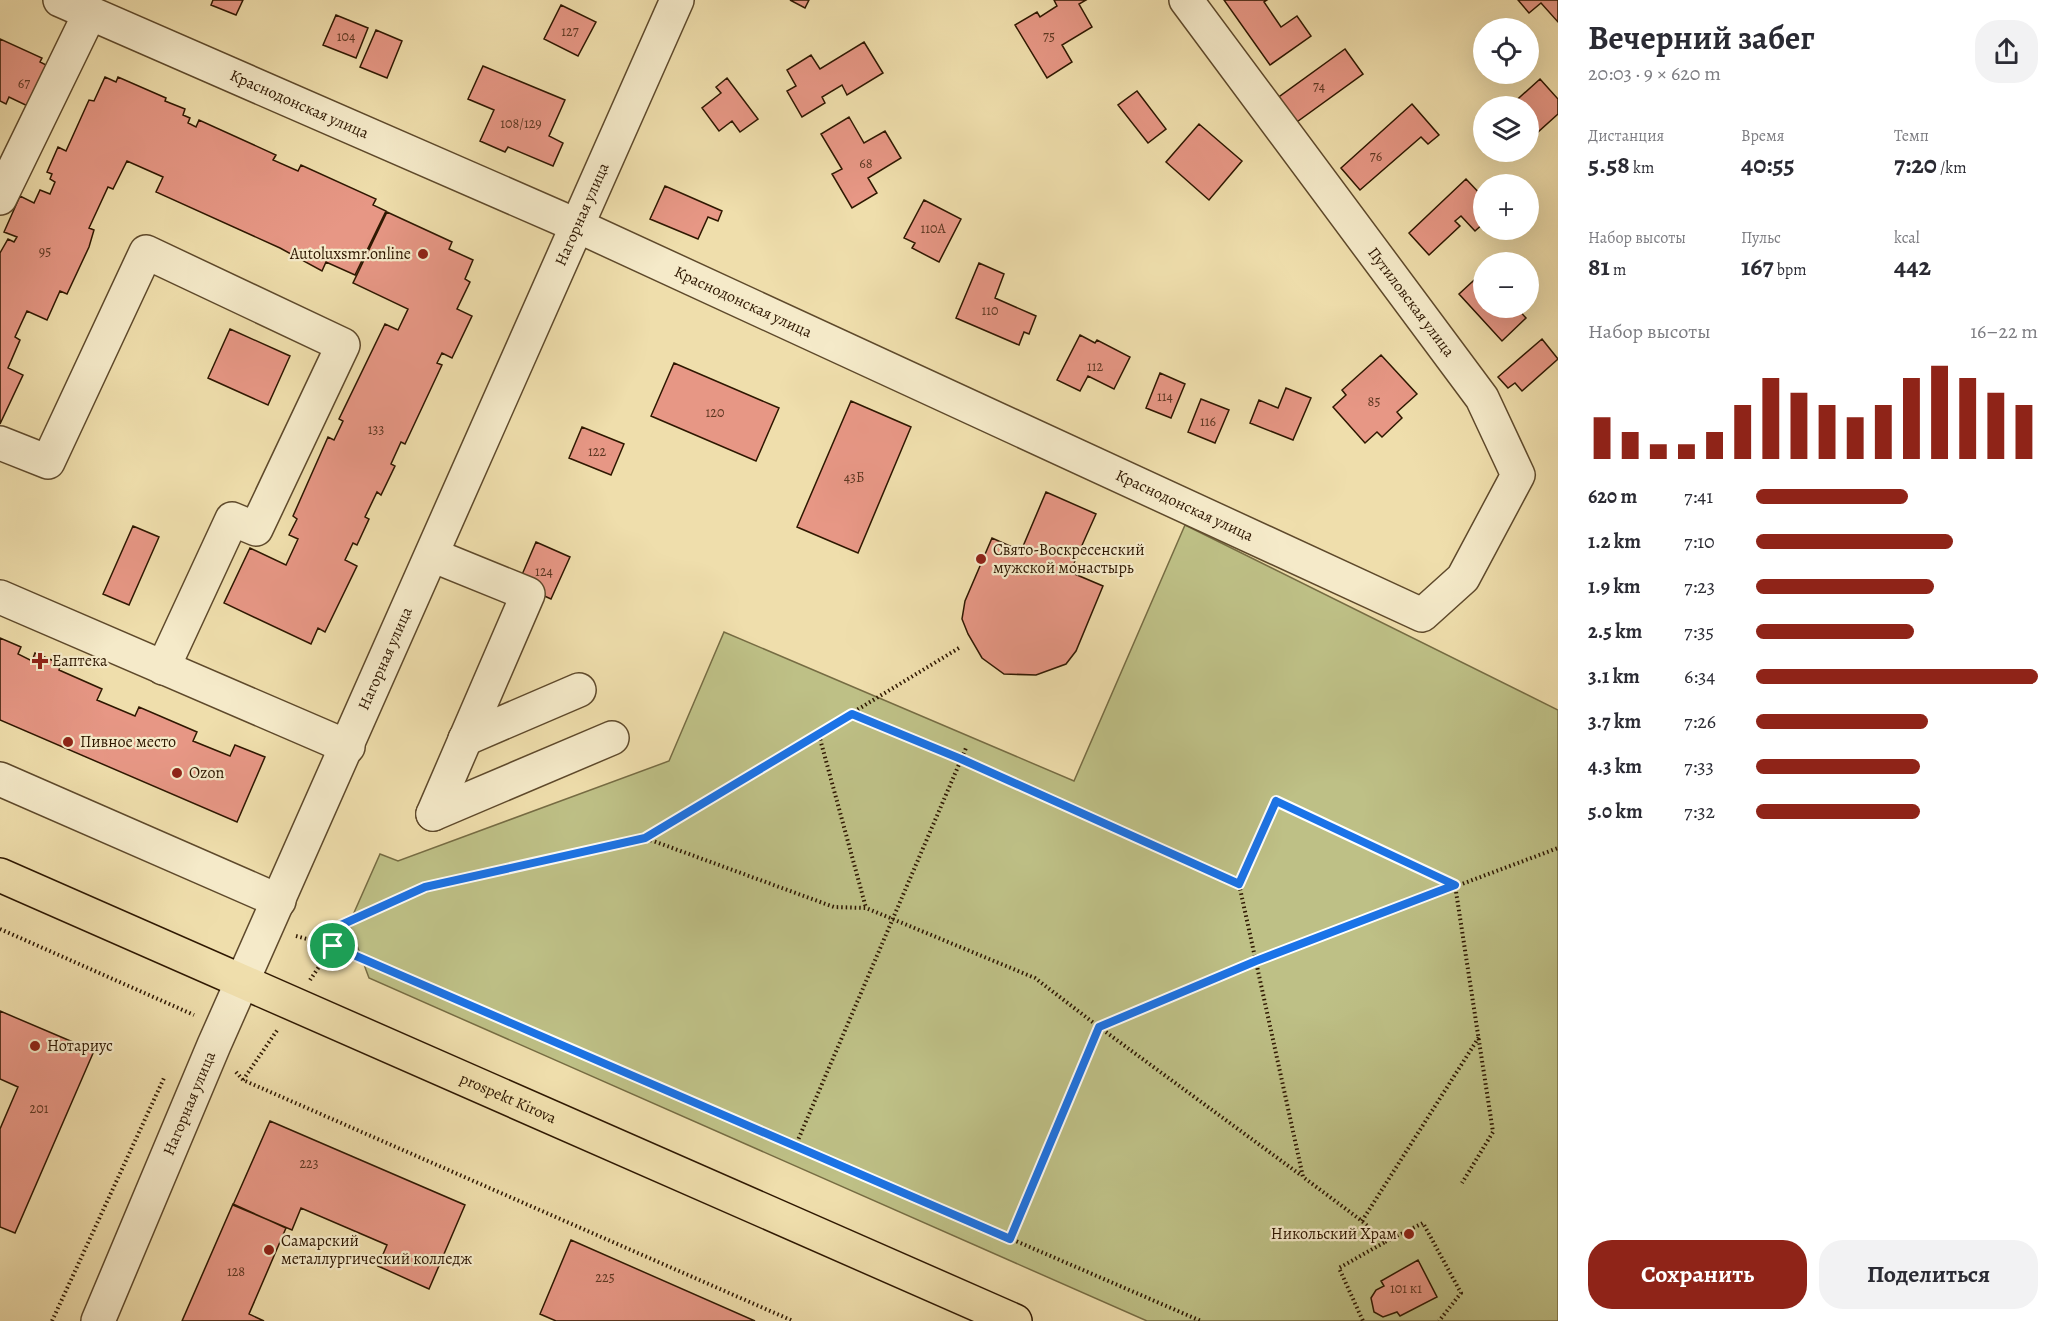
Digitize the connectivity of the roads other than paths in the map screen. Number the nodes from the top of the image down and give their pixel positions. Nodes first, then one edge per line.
1 (60, 0) edge
2 (677, 0) edge
3 (1186, 0) edge
4 (90, 13) junction
5 (0, 198) edge
6 (578, 226) junction
7 (0, 443) edge
8 (432, 555) junction
9 (0, 597) edge
10 (1422, 615) joint
11 (164, 668) junction
12 (579, 690) dead end
13 (612, 738) dead end
14 (465, 739) junction
15 (348, 747) junction
16 (0, 778) edge
17 (0, 875) edge
18 (273, 915) junction
19 (244, 982) junction
20 (98, 1321) edge
21 (1015, 1321) edge

1 - 4 street, Краснодонская улица
2 - 6 street, Нагорная улица
3 - 10 street, Путиловская улица
4 - 5 street
4 - 6 street, Краснодонская улица
6 - 8 street, Нагорная улица
6 - 10 street, Краснодонская улица
7 - 11 street
8 - 14 street
8 - 15 street, Нагорная улица
9 - 11 street
11 - 15 street
12 - 14 street
13 - 14 street
15 - 18 street, Нагорная улица
16 - 18 street
17 - 19 main road, prospekt Kirova
18 - 19 street, Нагорная улица
19 - 20 street, Нагорная улица
19 - 21 main road, prospekt Kirova

